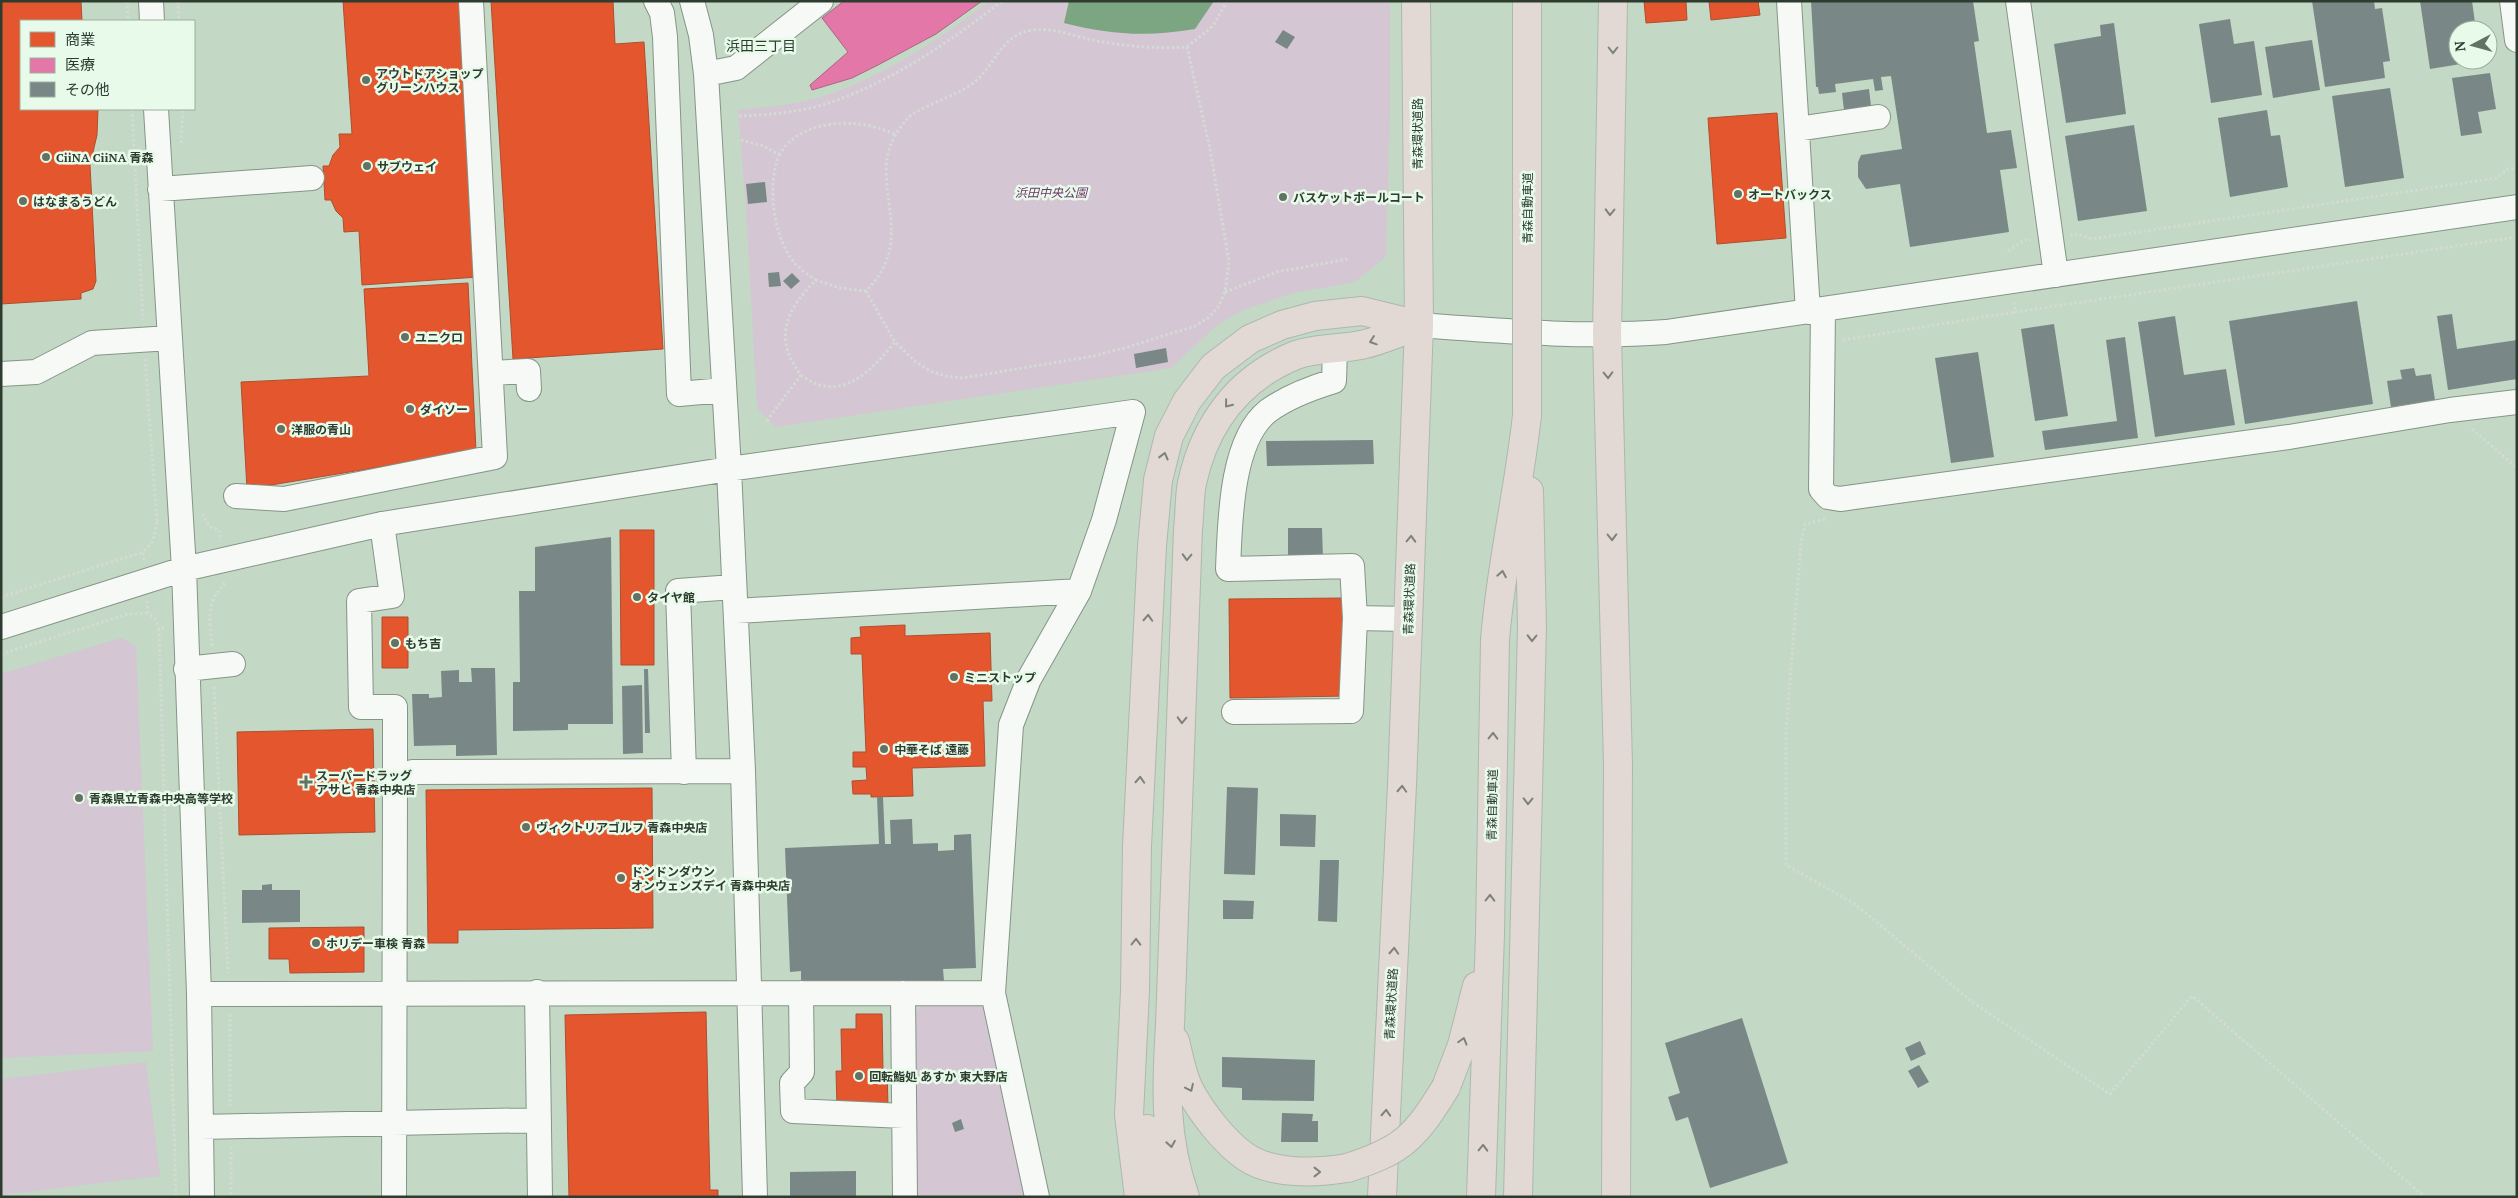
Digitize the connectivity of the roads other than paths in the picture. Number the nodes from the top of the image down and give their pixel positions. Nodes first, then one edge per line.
1 (151, 1) edge
2 (471, 1) edge
3 (656, 1) edge
4 (692, 1) edge
5 (821, 1) edge
6 (1416, 1) edge
7 (1527, 1) edge
8 (1613, 1) edge
9 (1788, 1) edge
10 (2018, 1) edge
11 (2512, 1) edge
12 (152, 20) edge
13 (2517, 40) edge
14 (706, 74) junction
15 (156, 110) edge
16 (1878, 117) dead end
17 (1797, 129) junction
18 (312, 178) dead end
19 (160, 188) junction
20 (2517, 207) edge
21 (2056, 275) junction
22 (1816, 311) junction
23 (1419, 325) junction
24 (1608, 335) junction
25 (170, 338) junction
26 (1335, 349) junction
27 (490, 373) junction
28 (1, 374) edge
29 (529, 388) dead end
30 (724, 390) junction
31 (2517, 402) edge
32 (1527, 415) junction
33 (729, 469) junction
34 (236, 496) dead end
35 (382, 524) junction
36 (184, 569) junction
37 (734, 587) junction
38 (1079, 591) junction
39 (736, 611) junction
40 (1355, 618) junction
41 (1408, 619) junction
42 (1, 627) edge
43 (223, 665) road end
44 (186, 669) junction
45 (1234, 712) dead end
46 (743, 771) junction
47 (684, 772) junction
48 (395, 786) junction
49 (1490, 934) junction
50 (1525, 947) junction
51 (1135, 991) junction
52 (538, 992) junction
53 (393, 993) junction
54 (750, 993) junction
55 (801, 993) junction
56 (903, 993) junction
57 (993, 993) junction
58 (199, 994) junction
59 (1170, 1026) junction
60 (904, 1116) junction
61 (539, 1120) junction
62 (394, 1122) junction
63 (201, 1127) junction
64 (202, 1197) edge
65 (394, 1197) edge
66 (540, 1197) edge
67 (755, 1197) edge
68 (905, 1197) edge
69 (1037, 1197) edge
70 (1139, 1197) edge
71 (1165, 1197) edge
72 (1185, 1197) edge
73 (1382, 1197) edge
74 (1481, 1197) edge
75 (1518, 1197) edge
76 (1530, 1197) edge
77 (1616, 1197) edge

1 - 12 street
2 - 27 street
3 - 30 street
4 - 14 street
5 - 14 street
6 - 23 highway, 青森環状道路
7 - 32 highway, 青森自動車道, bridge
8 -> 24 highway
9 - 17 street
10 - 21 street
11 - 13 street
14 - 30 street
15 - 19 street
16 - 17 street
17 - 22 street
18 - 19 street
19 - 25 street
20 - 21 street
21 - 22 street
22 - 24 street
22 - 31 street
23 - 24 street
23 -> 26 highway
41 -> 23 highway, 青森環状道路
51 -> 23 highway
24 -> 77 highway
25 - 28 street
25 - 36 street
26 - 40 street
26 -> 59 highway
27 - 29 street
27 - 34 street
30 - 33 street
49 -> 32 highway, 青森自動車道
32 -> 50 highway, 青森自動車道
33 - 35 street
33 - 37 street
33 - 38 street
35 - 36 street
35 - 48 street
36 - 42 street
36 - 44 street
37 - 39 street
37 - 47 street
38 - 39 street
38 - 57 street
39 - 46 street
40 - 41 street
40 - 45 street
73 -> 41 highway, 青森環状道路
43 - 44 street
44 - 58 street
46 - 47 street
46 - 54 street
47 - 48 street
48 - 53 street
59 -> 49 highway, bridge
74 -> 49 highway, 青森自動車道
50 - 75 highway, 青森自動車道
50 - 76 highway
51 - 70 highway
51 - 71 highway
52 - 53 street
52 - 54 street
52 - 61 street
53 - 58 street
53 - 62 street
54 - 55 street
54 - 67 street
55 - 56 street
55 - 60 street
56 - 57 street
56 - 60 street
57 - 69 street
58 - 63 street
59 -> 72 highway
60 - 68 street
61 - 62 street
61 - 66 street
62 - 63 street
62 - 65 street
63 - 64 street

